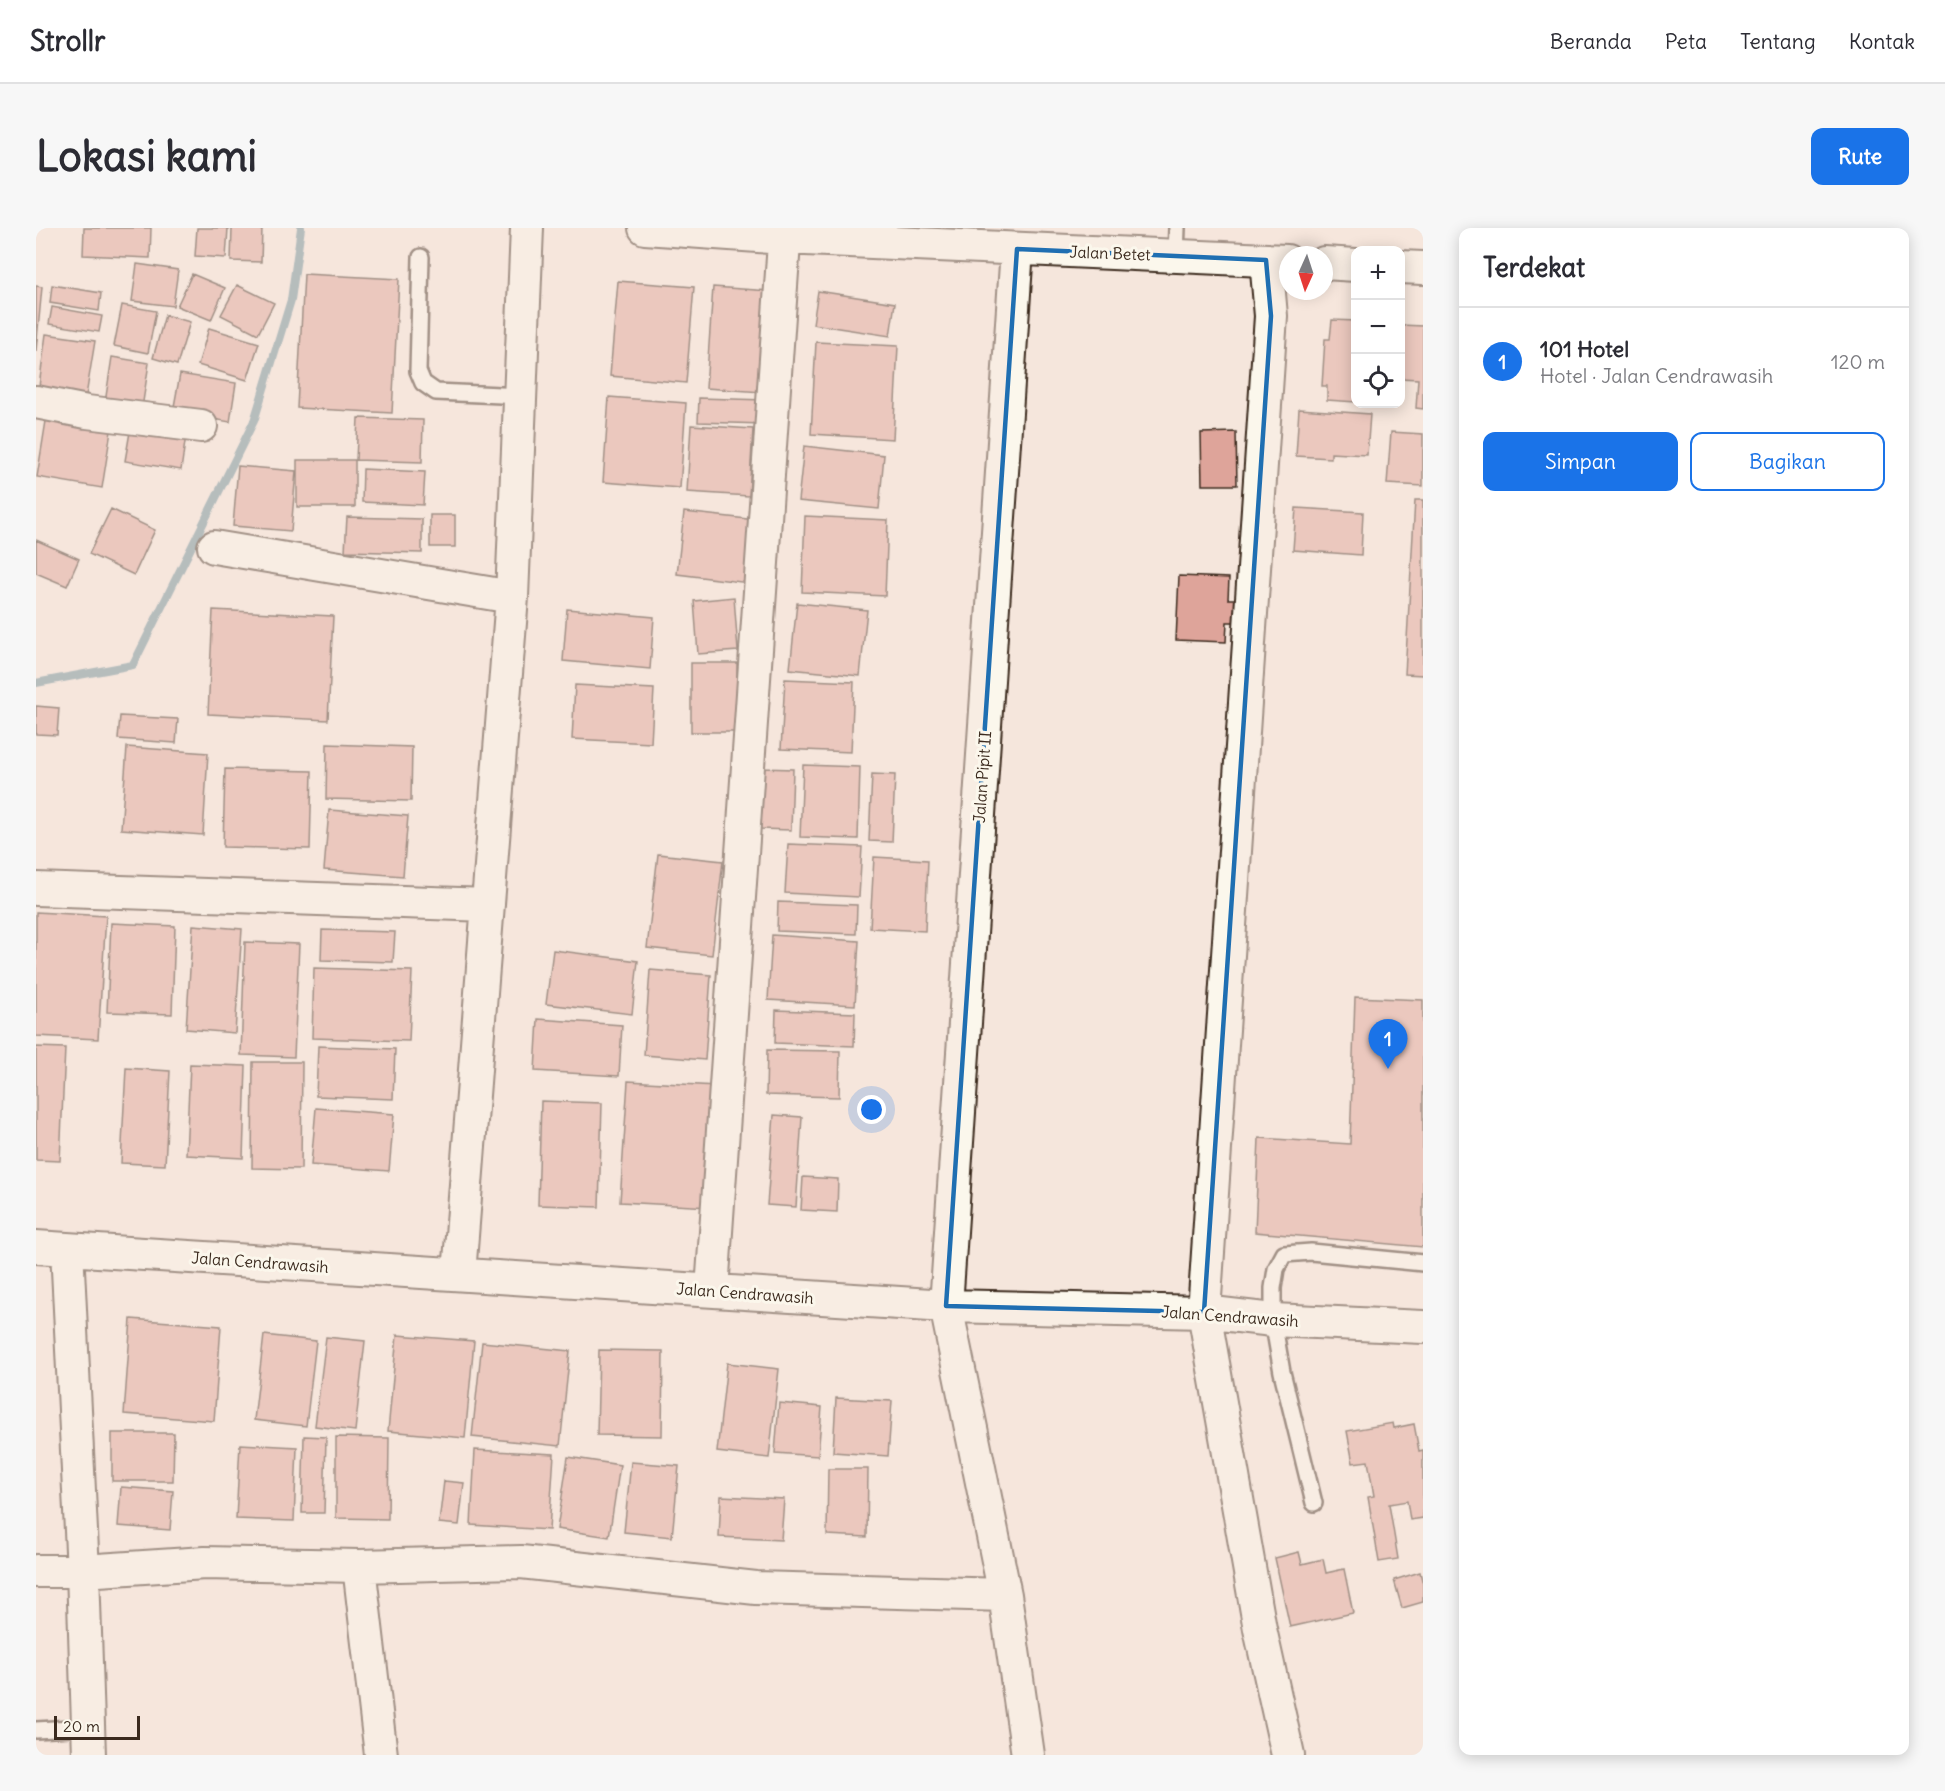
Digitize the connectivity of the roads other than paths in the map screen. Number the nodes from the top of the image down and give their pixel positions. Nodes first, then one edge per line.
1 (527, 228) edge
2 (645, 228) edge
3 (785, 233) edge
4 (1177, 242) edge
5 (1017, 249) junction
6 (421, 257) dead end
7 (1277, 261) edge
8 (1333, 264) edge
9 (1351, 265) edge
10 (1405, 267) edge
11 (1423, 268) edge
12 (520, 396) junction
13 (36, 402) edge
14 (201, 426) dead end
15 (214, 547) dead end
16 (512, 597) junction
17 (36, 889) edge
18 (488, 905) junction
19 (36, 1247) edge
20 (67, 1250) junction
21 (1423, 1263) edge
22 (459, 1274) junction
23 (712, 1290) junction
24 (946, 1306) junction
25 (1204, 1312) junction
26 (1273, 1320) junction
27 (1423, 1327) edge
28 (1314, 1503) dead end
29 (359, 1566) junction
30 (36, 1571) edge
31 (83, 1571) junction
32 (1005, 1595) junction
33 (36, 1730) edge
34 (89, 1741) edge
35 (381, 1755) edge
36 (1028, 1755) edge
37 (1288, 1755) edge

1 - 12 street
2 - 3 street, Jalan Betet
3 - 5 street, Jalan Betet
3 - 23 street
4 - 5 street, Jalan Betet
4 - 7 street, Jalan Betet
5 - 24 street, Jalan Pipit II
6 - 12 lane
7 - 25 street
8 - 9 street
10 - 11 street
12 - 16 street
13 - 14 street
15 - 16 street
16 - 18 street
17 - 18 street
18 - 22 street
19 - 20 street, Jalan Cendrawasih
20 - 22 street, Jalan Cendrawasih
20 - 31 street
21 - 26 lane
22 - 23 street, Jalan Cendrawasih
23 - 24 street, Jalan Cendrawasih
24 - 25 street, Jalan Cendrawasih
24 - 32 street, Jalan Pipit II
25 - 26 street, Jalan Cendrawasih
25 - 37 street
26 - 27 street, Jalan Cendrawasih
26 - 28 lane
29 - 31 street
29 - 32 street
29 - 35 street
30 - 31 street
31 - 34 street
32 - 36 street, Jalan Pipit II
33 - 34 lane

